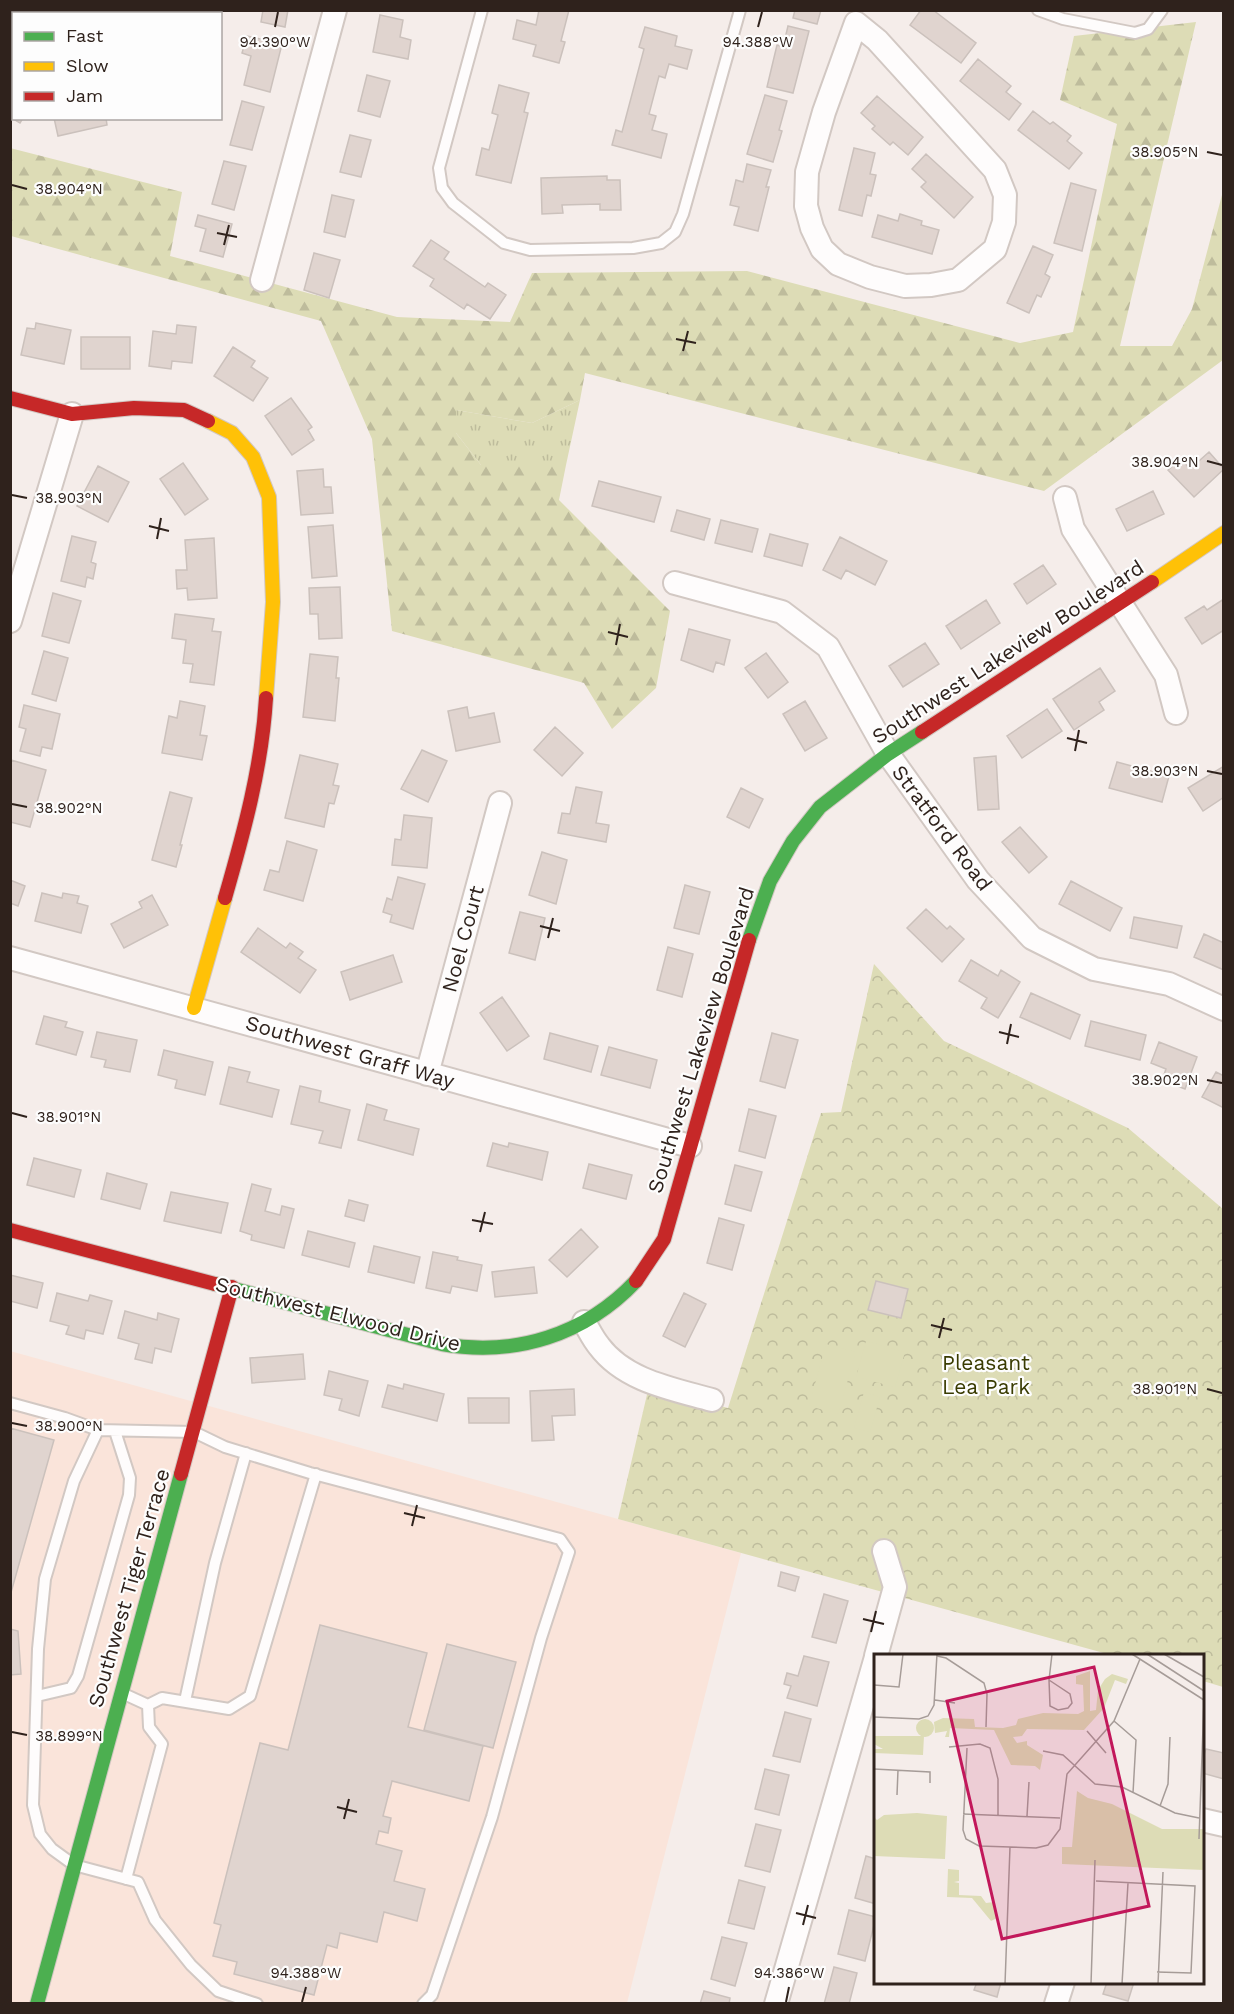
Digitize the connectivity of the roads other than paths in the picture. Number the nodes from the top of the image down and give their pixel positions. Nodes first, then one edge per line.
1 (335, 10) edge
2 (482, 10) edge
3 (740, 10) edge
4 (1038, 10) edge
5 (1162, 10) edge
6 (858, 17) edge
7 (262, 280) dead end
8 (10, 398) edge
9 (72, 414) junction
10 (1065, 498) dead end
11 (1224, 533) edge
12 (675, 583) dead end
13 (1120, 604) junction
14 (10, 621) edge
15 (1176, 713) dead end
16 (888, 754) junction
17 (500, 803) dead end
18 (10, 958) edge
19 (194, 1008) junction
20 (1224, 1009) edge
21 (427, 1074) junction
22 (690, 1146) junction
23 (10, 1230) edge
24 (232, 1287) junction
25 (584, 1322) junction
26 (712, 1400) dead end
27 (10, 1403) edge
28 (98, 1430) junction
29 (115, 1431) junction
30 (194, 1432) junction
31 (246, 1453) junction
32 (316, 1474) junction
33 (885, 1551) dead end
34 (877, 1654) edge
35 (874, 1671) edge
36 (121, 1693) junction
37 (37, 1696) junction
38 (185, 1701) junction
39 (148, 1705) junction
40 (867, 1725) edge
41 (1204, 1820) edge
42 (1224, 1825) edge
43 (74, 1865) junction
44 (126, 1878) junction
45 (1063, 1984) edge
46 (37, 2004) edge
47 (257, 2004) edge
48 (423, 2004) edge
49 (776, 2004) edge
50 (1056, 2004) edge

1 - 7 street
2 - 3 lane
4 - 5 lane
6 - 6 street
8 - 9 street
9 - 14 street
9 - 19 street
10 - 13 street
11 - 13 street, Southwest Lakeview Boulevard
12 - 16 street, Stratford Road
13 - 15 street
13 - 16 street, Southwest Lakeview Boulevard
16 - 20 street, Stratford Road
16 - 22 street, Southwest Lakeview Boulevard
17 - 21 street, Noel Court
18 - 19 street, Southwest Graff Way
19 - 21 street, Southwest Graff Way
21 - 22 street, Southwest Graff Way
22 - 25 street, Southwest Lakeview Boulevard
23 - 24 street, Southwest Elwood Drive
24 - 25 street, Southwest Elwood Drive
24 - 30 street, Southwest Tiger Terrace
25 - 26 street
27 - 28 lane
28 - 29 lane
28 - 37 lane
29 - 30 lane
29 - 37 lane
30 - 31 lane
30 - 36 street, Southwest Tiger Terrace
31 - 32 lane
31 - 38 lane
32 - 38 lane
32 - 48 lane
33 - 34 street
35 - 40 street
36 - 39 lane
36 - 43 street, Southwest Tiger Terrace
37 - 43 lane
38 - 39 lane
39 - 44 lane
40 - 49 street
41 - 42 street
43 - 44 lane
43 - 46 street, Southwest Tiger Terrace
44 - 47 lane
45 - 50 street

